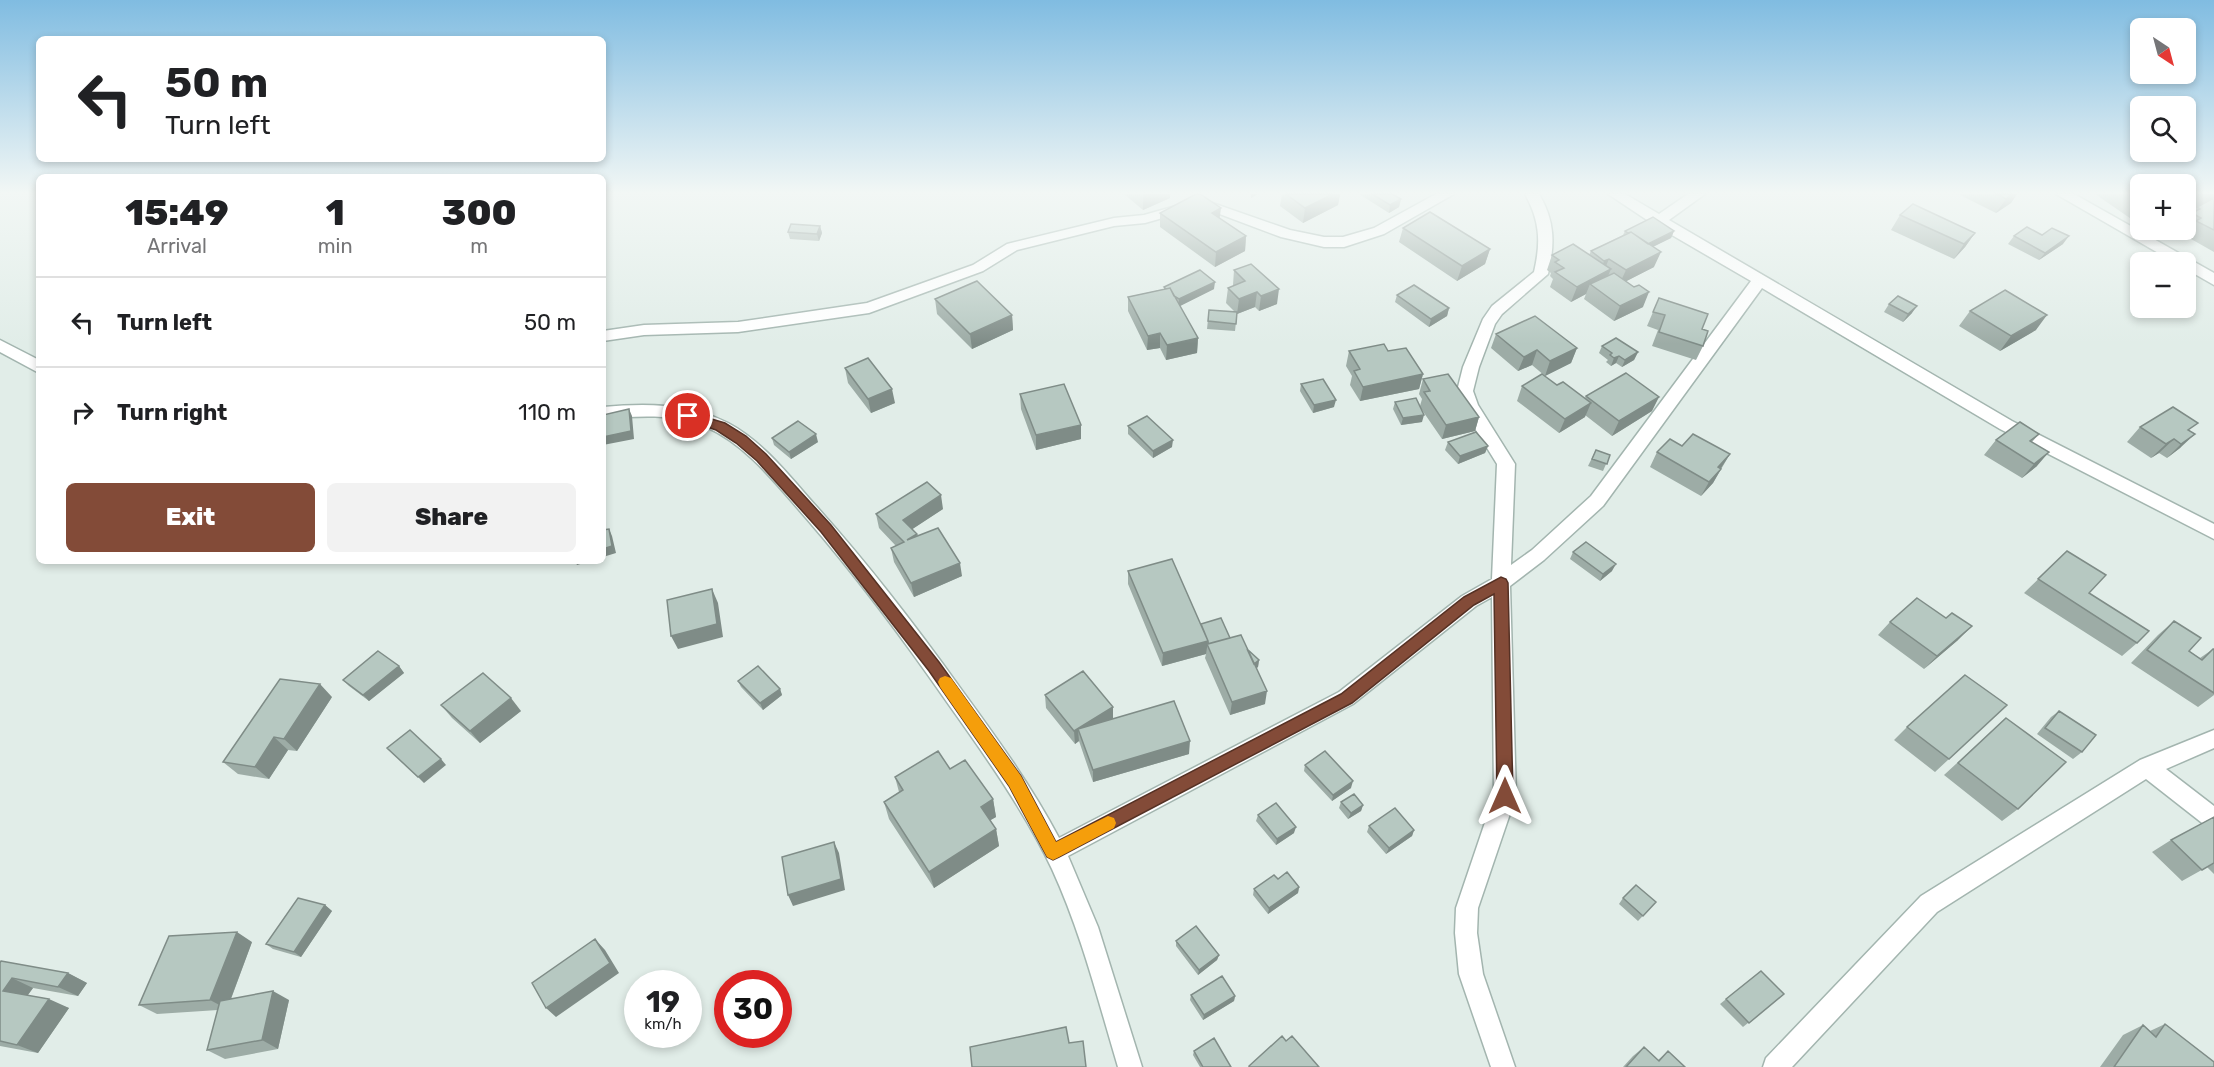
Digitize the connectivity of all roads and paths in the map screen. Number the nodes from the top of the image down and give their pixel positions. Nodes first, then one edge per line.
1 (1025, 244) edge
2 (1544, 244) edge
3 (1698, 244) edge
4 (2151, 244) edge
5 (2166, 252) edge
6 (2196, 269) edge
7 (1760, 280) junction
8 (2214, 280) edge
9 (606, 336) edge
10 (0, 345) edge
11 (36, 365) edge
12 (606, 413) edge
13 (2214, 532) edge
14 (1501, 583) junction
15 (2214, 739) edge
16 (2147, 767) junction
17 (2214, 819) edge
18 (1053, 852) junction
19 (1130, 1067) edge
20 (1503, 1067) edge
21 (1775, 1067) edge

1 - 9 street
2 - 14 street
3 - 7 street
4 - 5 street
6 - 8 street
7 - 13 street
7 - 14 street
10 - 11 street
12 - 18 street
14 - 18 street
14 - 20 street
15 - 16 street
16 - 17 street
16 - 21 street
18 - 19 street

